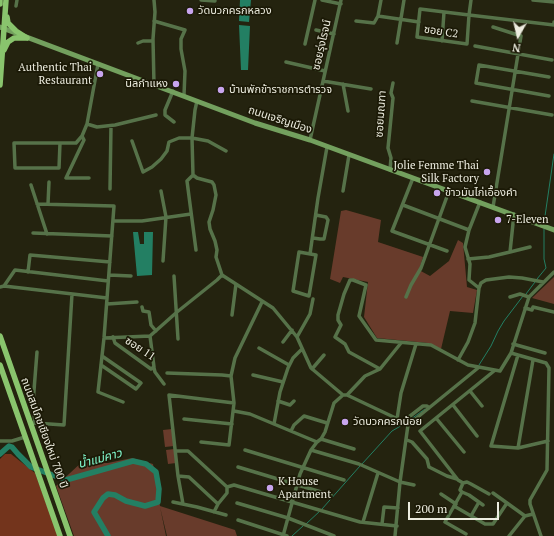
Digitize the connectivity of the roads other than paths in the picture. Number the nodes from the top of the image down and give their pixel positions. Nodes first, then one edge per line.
1 (0, 0) edge
2 (6, 0) edge
3 (17, 0) edge
4 (154, 0) edge
5 (201, 0) edge
6 (315, 0) edge
7 (322, 0) edge
8 (381, 0) edge
9 (404, 0) edge
10 (471, 0) edge
11 (533, 0) edge
12 (215, 1) edge
13 (341, 2) edge
14 (554, 2) edge
15 (0, 4) edge
16 (16, 6) dead end
17 (5, 9) junction
18 (444, 12) junction
19 (470, 15) junction
20 (378, 16) junction
21 (2, 17) edge
22 (401, 20) junction
23 (154, 21) junction
24 (356, 21) dead end
25 (419, 22) junction
26 (554, 24) edge
27 (493, 27) dead end
28 (2, 28) edge
29 (316, 30) dead end
30 (334, 34) junction
31 (27, 38) junction
32 (1, 39) edge
33 (153, 41) junction
34 (442, 41) junction
35 (397, 42) dead end
36 (138, 43) dead end
37 (305, 44) dead end
38 (475, 46) dead end
39 (2, 52) junction
40 (518, 54) junction
41 (552, 60) dead end
42 (286, 62) dead end
43 (98, 64) junction
44 (325, 71) junction
45 (515, 71) junction
46 (549, 77) dead end
47 (323, 81) junction
48 (393, 83) dead end
49 (154, 84) junction
50 (343, 84) junction
51 (0, 85) edge
52 (512, 89) junction
53 (371, 90) dead end
54 (173, 91) junction
55 (184, 96) junction
56 (549, 96) dead end
57 (198, 100) junction
58 (472, 101) dead end
59 (509, 107) junction
60 (348, 111) dead end
61 (552, 115) dead end
62 (156, 116) dead end
63 (174, 122) dead end
64 (87, 124) junction
65 (111, 126) junction
66 (82, 136) junction
67 (192, 138) junction
68 (310, 140) junction
69 (132, 141) dead end
70 (60, 143) junction
71 (327, 146) junction
72 (226, 151) dead end
73 (349, 155) junction
74 (390, 170) junction
75 (193, 175) junction
76 (89, 178) dead end
77 (413, 178) junction
78 (49, 182) dead end
79 (31, 185) dead end
80 (110, 189) dead end
81 (161, 191) dead end
82 (343, 191) dead end
83 (449, 191) junction
84 (480, 202) junction
85 (37, 204) junction
86 (48, 204) junction
87 (403, 205) junction
88 (492, 207) junction
89 (191, 214) junction
90 (514, 214) junction
91 (316, 215) junction
92 (166, 217) junction
93 (439, 218) junction
94 (113, 221) junction
95 (469, 230) junction
96 (554, 230) edge
97 (32, 233) dead end
98 (47, 234) junction
99 (112, 236) junction
100 (313, 238) junction
101 (429, 245) junction
102 (530, 247) dead end
103 (196, 250) dead end
104 (448, 251) dead end
105 (510, 252) junction
106 (310, 254) junction
107 (468, 258) junction
108 (163, 261) dead end
109 (110, 262) junction
110 (28, 272) junction
111 (554, 272) edge
112 (109, 275) junction
113 (222, 275) junction
114 (131, 276) dead end
115 (174, 276) dead end
116 (108, 280) junction
117 (543, 282) junction
118 (236, 284) junction
119 (2, 286) edge
120 (479, 288) junction
121 (72, 294) junction
122 (406, 297) dead end
123 (510, 297) dead end
124 (529, 297) junction
125 (107, 298) junction
126 (313, 299) dead end
127 (137, 302) dead end
128 (262, 302) junction
129 (106, 304) junction
130 (142, 307) dead end
131 (525, 308) junction
132 (177, 312) junction
133 (554, 312) edge
134 (232, 315) dead end
135 (292, 330) junction
136 (156, 331) junction
137 (0, 336) edge
138 (150, 336) junction
139 (297, 336) junction
140 (113, 337) junction
141 (104, 338) junction
142 (178, 339) dead end
143 (283, 342) dead end
144 (401, 343) junction
145 (416, 344) junction
146 (513, 344) junction
147 (259, 348) dead end
148 (302, 349) junction
149 (37, 352) dead end
150 (511, 353) junction
151 (545, 353) dead end
152 (324, 355) dead end
153 (518, 355) junction
154 (102, 356) junction
155 (458, 360) junction
156 (533, 360) junction
157 (101, 365) junction
158 (289, 365) junction
159 (0, 366) edge
160 (154, 368) junction
161 (478, 368) junction
162 (312, 369) junction
163 (380, 369) junction
164 (494, 370) junction
165 (167, 372) dead end
166 (253, 375) dead end
167 (231, 376) junction
168 (283, 382) junction
169 (164, 384) dead end
170 (470, 391) junction
171 (345, 395) junction
172 (278, 401) junction
173 (294, 401) dead end
174 (123, 402) dead end
175 (234, 403) junction
176 (453, 404) junction
177 (482, 406) dead end
178 (429, 408) junction
179 (234, 411) junction
180 (436, 418) junction
181 (184, 419) dead end
182 (397, 419) junction
183 (328, 423) junction
184 (33, 424) junction
185 (232, 424) junction
186 (274, 424) junction
187 (291, 431) junction
188 (477, 436) dead end
189 (25, 437) junction
190 (0, 440) edge
191 (319, 440) junction
192 (407, 440) junction
193 (548, 441) junction
194 (201, 442) dead end
195 (518, 448) junction
196 (354, 449) dead end
197 (245, 450) dead end
198 (311, 450) junction
199 (176, 451) junction
200 (464, 452) dead end
201 (548, 453) junction
202 (553, 453) dead end
203 (238, 467) dead end
204 (303, 467) junction
205 (378, 473) junction
206 (178, 476) junction
207 (344, 480) dead end
208 (458, 480) junction
209 (400, 482) junction
210 (463, 483) junction
211 (297, 484) junction
212 (414, 485) dead end
213 (227, 487) junction
214 (462, 492) junction
215 (441, 494) dead end
216 (331, 495) dead end
217 (292, 501) junction
218 (173, 502) dead end
219 (479, 502) junction
220 (237, 503) dead end
221 (507, 503) junction
222 (183, 504) junction
223 (218, 504) junction
224 (455, 505) junction
225 (483, 505) dead end
226 (398, 508) junction
227 (214, 512) junction
228 (533, 514) junction
229 (226, 515) dead end
230 (472, 516) junction
231 (525, 516) junction
232 (288, 518) junction
233 (238, 520) dead end
234 (363, 522) junction
235 (382, 524) junction
236 (397, 526) junction
237 (466, 534) dead end
238 (60, 536) edge
239 (70, 536) edge
240 (284, 536) edge
241 (334, 536) edge
242 (395, 536) edge
243 (509, 536) edge
244 (541, 536) edge

1 - 15 main road
2 - 17 main road
3 - 16 street
4 - 23 street
5 - 12 street
6 - 37 street
7 - 13 street
8 - 20 street
9 - 22 street
10 - 19 street
11 - 14 street
13 - 30 street, ซอยรุ่งโรจน์
17 - 21 main road
17 - 31 main road
18 - 19 street
18 - 25 street, ซอย C2
18 - 34 street
19 - 26 street
19 - 34 street, ซอย C2
20 - 22 street
20 - 24 street
21 - 28 main road
22 - 25 street
22 - 35 street
23 - 33 street
23 - 55 street
25 - 34 street, ซอย C2
27 - 40 street
28 - 31 main road, ถนนเจริญเมือง
28 - 32 main road
29 - 30 street
30 - 44 street, ซอยรุ่งโรจน์
31 - 39 main road
31 - 43 main road, ถนนเจริญเมือง
32 - 39 main road
33 - 36 street
33 - 49 street
38 - 40 street
39 - 51 main road
40 - 41 street
40 - 45 street
42 - 44 street
43 - 49 main road, ถนนเจริญเมือง
43 - 64 street
44 - 47 street, ซอยรุ่งโรจน์
45 - 46 street
45 - 52 street
45 - 52 street
47 - 50 street
47 - 68 street, ซอยรุ่งโรจน์
48 - 74 street, ซอยมณฑา
49 - 54 main road, ถนนเจริญเมือง
50 - 53 street
50 - 60 street
52 - 56 street
52 - 59 street
54 - 55 main road, ถนนเจริญเมือง
54 - 63 street
55 - 57 main road, ถนนเจริญเมือง
57 - 67 street
57 - 68 main road, ถนนเจริญเมือง
58 - 59 street
59 - 61 street
59 - 88 street
62 - 65 street
64 - 65 street
64 - 66 street
65 - 80 street
66 - 70 street
66 - 76 street
67 - 69 street
67 - 72 street
67 - 75 street
68 - 71 main road, ถนนเจริญเมือง
70 - 70 street
71 - 73 main road, ถนนเจริญเมือง
71 - 91 street
73 - 74 main road, ถนนเจริญเมือง
73 - 82 street
74 - 77 main road, ถนนเจริญเมือง
75 - 89 street
75 - 113 street
77 - 83 main road, ถนนเจริญเมือง
77 - 87 street
78 - 86 street
79 - 85 street
81 - 92 street
83 - 84 main road, ถนนเจริญเมือง
83 - 93 street
84 - 88 main road, ถนนเจริญเมือง
84 - 95 street
85 - 86 street
85 - 98 street
86 - 94 street
87 - 93 street
87 - 101 street
88 - 90 main road, ถนนเจริญเมือง
89 - 92 street
89 - 103 street
90 - 96 main road, ถนนเจริญเมือง
90 - 105 street
91 - 100 street
91 - 100 street
92 - 94 street
92 - 108 street
93 - 95 street
93 - 101 street
94 - 99 street
95 - 107 street
97 - 98 street
98 - 99 street
99 - 109 street
100 - 106 street
101 - 104 street
101 - 122 street
102 - 105 street
105 - 107 street
106 - 106 street
107 - 120 street
109 - 110 street
109 - 112 street
110 - 116 street
110 - 119 street
111 - 117 street
112 - 114 street
112 - 116 street
113 - 118 street
113 - 132 street
115 - 132 street
116 - 125 street
117 - 120 street
117 - 124 street
118 - 128 street
118 - 134 street
119 - 121 street
120 - 155 street
121 - 125 street
121 - 184 street
123 - 124 street
124 - 131 street
125 - 129 street
126 - 139 street
127 - 129 street
128 - 135 street
128 - 167 street
129 - 141 street
130 - 136 street
131 - 133 street
131 - 146 street
132 - 136 street
132 - 142 street
135 - 139 street
135 - 143 street
136 - 138 street
137 - 184 main road, ถนนสมโภชเชียงใหม่ 700 ปี
138 - 140 street
138 - 160 street, ซอย 11
139 - 148 street
140 - 141 street
140 - 160 street, ซอย 11
141 - 154 street
144 - 145 street
144 - 163 street
144 - 163 street
145 - 155 street
145 - 182 street
146 - 150 street
146 - 151 street
147 - 158 street
148 - 158 street
148 - 162 street
149 - 184 street
150 - 153 street
150 - 164 street
152 - 162 street
153 - 156 street
153 - 195 street
154 - 157 street
154 - 157 street
155 - 161 street
156 - 193 street
156 - 195 street
157 - 174 street
158 - 168 street
159 - 189 main road, ถนนสมโภชเชียงใหม่ 700 ปี
160 - 169 street
161 - 164 street
161 - 178 street
162 - 171 street
163 - 171 street
164 - 170 street
165 - 167 street
166 - 168 street
167 - 175 street
168 - 172 street
170 - 176 street
170 - 177 street
171 - 182 street
171 - 183 street
172 - 173 street
172 - 186 street
175 - 179 street
175 - 199 street
176 - 180 street
176 - 188 street
178 - 182 street
178 - 192 street
179 - 185 street
179 - 186 street
180 - 200 street
180 - 208 street
181 - 185 street
183 - 187 street
183 - 191 street
184 - 239 main road, ถนนสมโภชเชียงใหม่ 700 ปี
185 - 194 street
186 - 187 street
187 - 191 street
189 - 190 street
189 - 238 main road, ถนนสมโภชเชียงใหม่ 700 ปี
191 - 196 street
191 - 198 street
192 - 208 street
192 - 209 street
193 - 195 street
193 - 201 street
197 - 204 street
198 - 204 street
198 - 205 street
199 - 206 street
199 - 213 street
201 - 202 street
201 - 228 street
203 - 211 street
204 - 207 street
204 - 211 street
205 - 209 street
205 - 234 street
206 - 222 street
206 - 223 street
208 - 210 street
209 - 212 street
209 - 226 street
210 - 214 street
210 - 221 street
211 - 216 street
211 - 217 street
213 - 217 street
213 - 223 street
214 - 219 street
214 - 224 street
215 - 224 street
217 - 232 street
217 - 234 street
218 - 222 street
219 - 225 street
219 - 230 street
220 - 232 street
221 - 230 street
221 - 231 street
222 - 227 street
223 - 227 street
224 - 230 street
224 - 237 street
226 - 235 street
226 - 236 street
227 - 229 street
228 - 231 street
228 - 244 street
231 - 243 street
232 - 240 street
232 - 241 street
233 - 240 street
234 - 235 street
235 - 236 street
236 - 242 street

